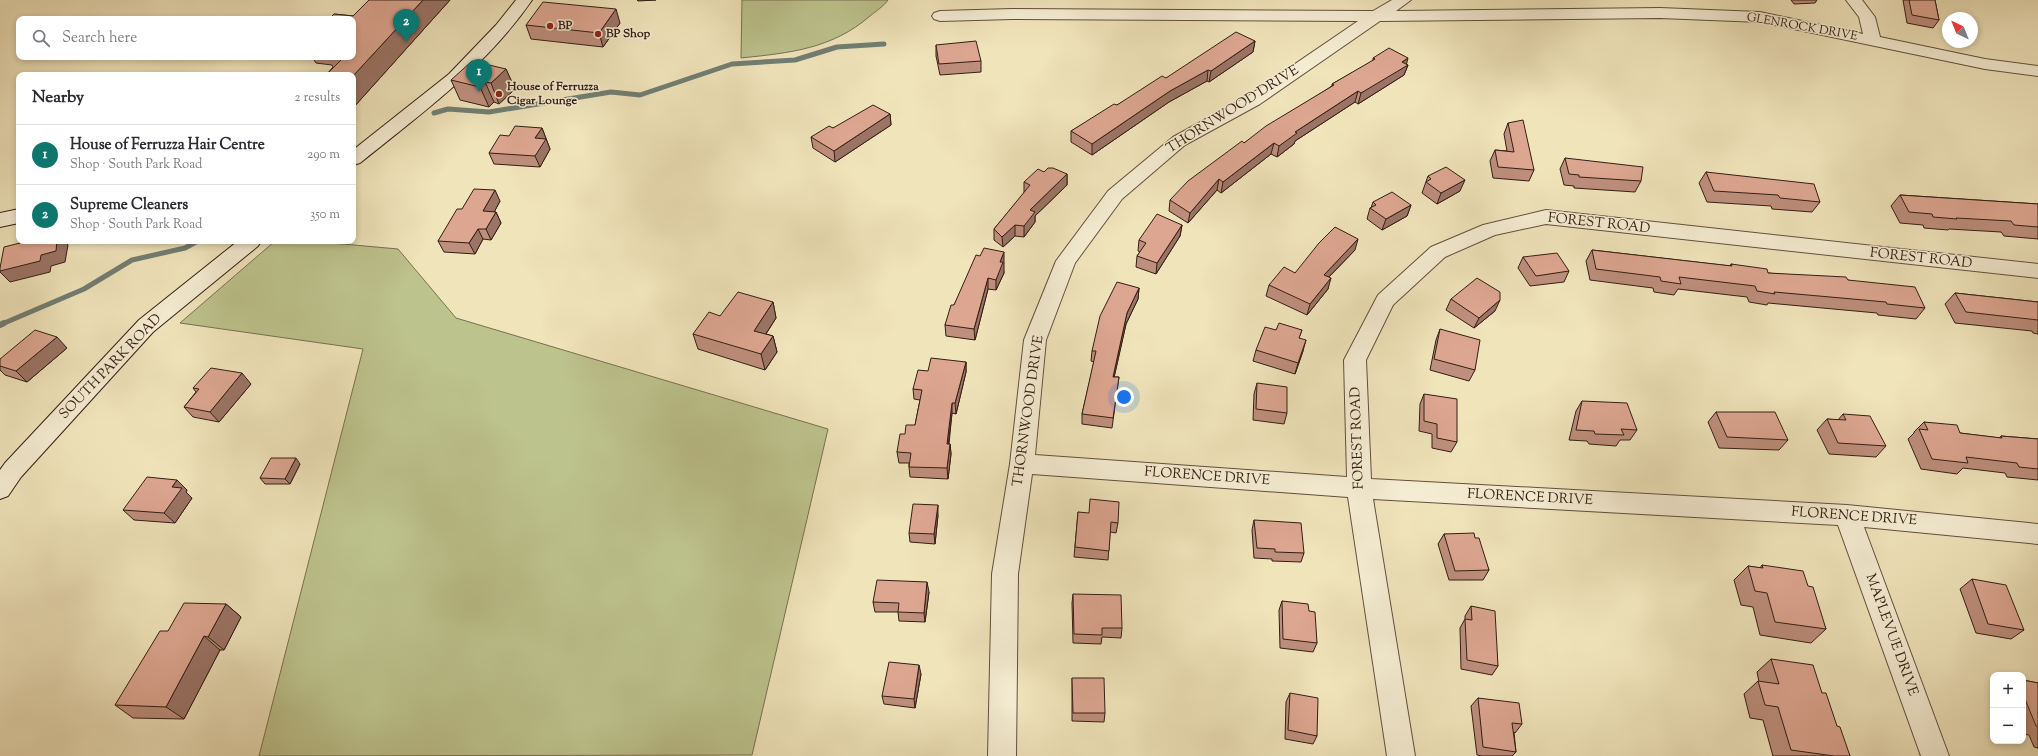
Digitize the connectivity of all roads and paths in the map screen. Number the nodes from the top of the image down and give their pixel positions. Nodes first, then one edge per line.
1 (524, 0) edge
2 (1404, 0) edge
3 (1854, 0) edge
4 (940, 16) dead end
5 (1376, 16) junction
6 (1873, 40) junction
7 (2038, 71) edge
8 (383, 134) junction
9 (356, 139) edge
10 (356, 156) edge
11 (16, 217) edge
12 (0, 220) edge
13 (247, 244) edge
14 (2038, 271) edge
15 (1022, 464) junction
16 (1359, 488) junction
17 (0, 489) edge
18 (1847, 515) junction
19 (2038, 534) edge
20 (1002, 756) edge
21 (1401, 756) edge
22 (1935, 756) edge

1 - 8 street
2 - 5 street, THORNWOOD DRIVE
3 - 6 street
4 - 5 street, GLENROCK DRIVE
5 - 6 street, GLENROCK DRIVE
5 - 15 street, THORNWOOD DRIVE
6 - 7 street, GLENROCK DRIVE
8 - 9 street
8 - 10 street
11 - 12 street
13 - 17 street, SOUTH PARK ROAD
14 - 16 street, FOREST ROAD
15 - 16 street, FLORENCE DRIVE
15 - 20 street, THORNWOOD DRIVE
16 - 18 street, FLORENCE DRIVE
16 - 21 street, FOREST ROAD
18 - 19 street, FLORENCE DRIVE
18 - 22 street, MAPLEVUE DRIVE

